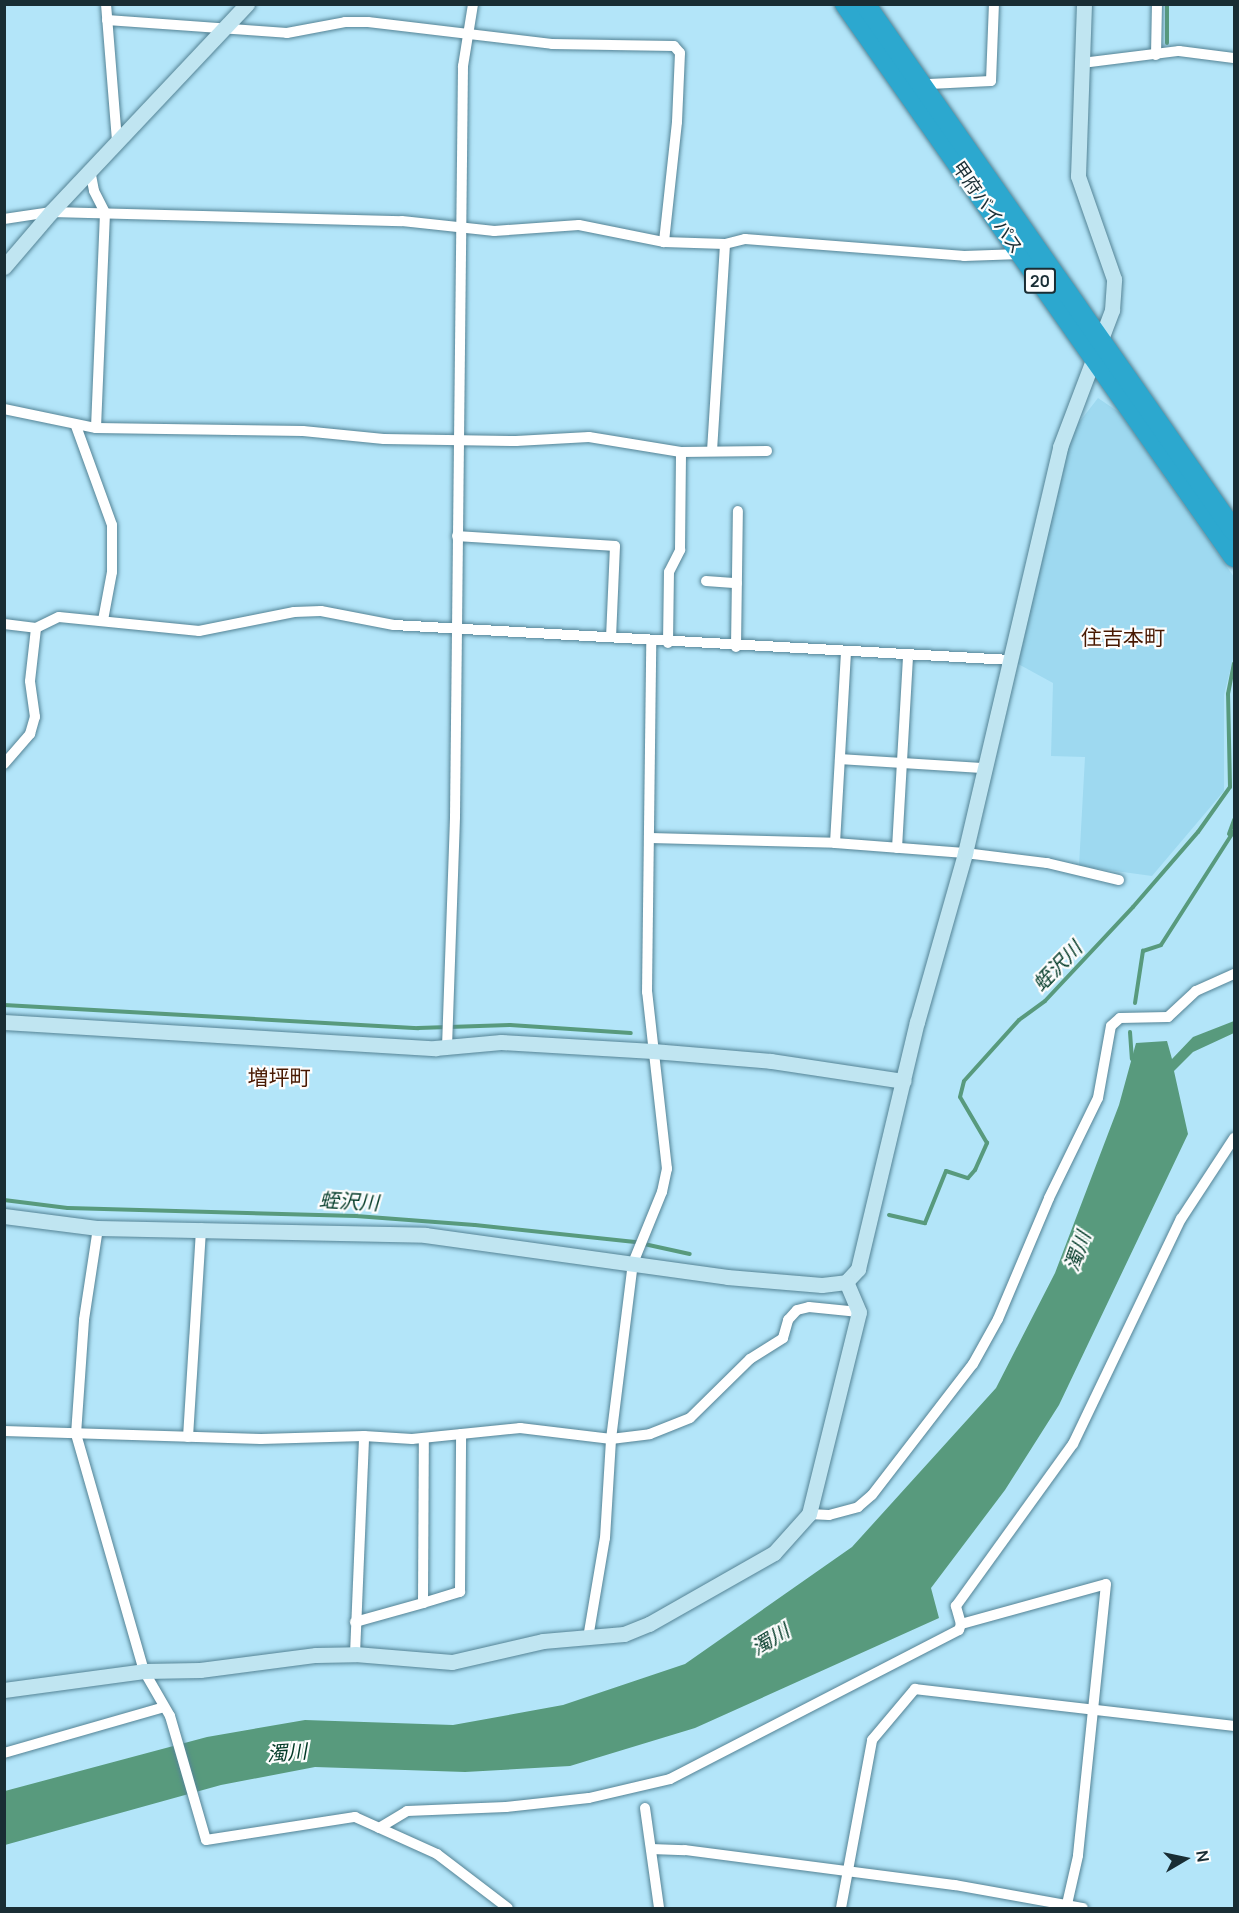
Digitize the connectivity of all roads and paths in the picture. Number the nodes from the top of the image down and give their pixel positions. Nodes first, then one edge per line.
1 (106, 4) edge
2 (247, 4) edge
3 (473, 4) edge
4 (845, 4) edge
5 (865, 4) edge
6 (994, 4) edge
7 (1084, 4) edge
8 (1157, 4) edge
9 (107, 20) junction
10 (222, 31) junction
11 (470, 35) junction
12 (1156, 55) junction
13 (1234, 58) edge
14 (1082, 63) junction
15 (924, 87) junction
16 (117, 142) junction
17 (90, 170) junction
18 (51, 212) junction
19 (105, 213) junction
20 (4, 219) edge
21 (463, 229) junction
22 (664, 242) junction
23 (725, 244) junction
24 (1021, 254) junction
25 (4, 267) edge
26 (1097, 348) junction
27 (4, 409) edge
28 (76, 426) junction
29 (96, 428) junction
30 (458, 439) junction
31 (712, 451) junction
32 (767, 451) dead end
33 (681, 453) junction
34 (738, 510) dead end
35 (1234, 531) edge
36 (457, 536) junction
37 (1234, 557) edge
38 (706, 581) dead end
39 (738, 583) junction
40 (103, 620) junction
41 (4, 624) edge
42 (36, 628) junction
43 (456, 629) junction
44 (611, 637) junction
45 (651, 642) junction
46 (668, 643) junction
47 (736, 647) junction
48 (846, 652) junction
49 (908, 655) junction
50 (1011, 660) junction
51 (840, 759) junction
52 (902, 763) junction
53 (4, 764) edge
54 (985, 768) junction
55 (650, 838) junction
56 (835, 843) junction
57 (897, 848) junction
58 (965, 853) junction
59 (1119, 880) dead end
60 (1234, 974) edge
61 (4, 1022) edge
62 (447, 1044) junction
63 (653, 1051) junction
64 (903, 1081) junction
65 (1234, 1138) edge
66 (4, 1216) edge
67 (98, 1228) junction
68 (201, 1228) junction
69 (636, 1257) junction
70 (846, 1282) junction
71 (859, 1312) junction
72 (4, 1431) edge
73 (76, 1434) junction
74 (461, 1434) junction
75 (364, 1436) junction
76 (188, 1437) junction
77 (424, 1438) junction
78 (611, 1439) junction
79 (810, 1514) junction
80 (423, 1603) junction
81 (355, 1622) junction
82 (961, 1624) junction
83 (588, 1638) junction
84 (355, 1654) junction
85 (144, 1671) junction
86 (4, 1690) edge
87 (1093, 1708) junction
88 (167, 1712) junction
89 (1234, 1726) edge
90 (4, 1753) edge
91 (645, 1808) dead end
92 (379, 1828) junction
93 (651, 1849) junction
94 (849, 1874) junction
95 (1067, 1904) junction
96 (508, 1908) edge
97 (659, 1908) edge
98 (841, 1908) edge
99 (1083, 1908) edge

1 - 9 street
2 - 10 street
3 - 11 street
4 - 24 highway, 甲府バイパス / 20
5 - 15 highway, 甲府バイパス / 20
6 - 15 street
7 - 14 street
8 - 12 street
9 - 10 street
9 - 16 street
10 - 11 street
10 - 16 street
11 - 21 street
11 - 22 street
12 - 13 street
12 - 14 street
14 - 26 street
15 - 26 highway, 甲府バイパス / 20
16 - 17 street
17 - 18 street
17 - 19 street
18 - 19 street
18 - 20 street
18 - 25 street
19 - 21 street
19 - 29 street
21 - 22 street
21 - 30 street
22 - 23 street
23 - 24 street
23 - 31 street
24 - 26 highway, 甲府バイパス / 20
26 - 35 highway, 甲府バイパス / 20
26 - 37 highway, 甲府バイパス / 20
26 - 50 street
27 - 28 street
28 - 29 street
28 - 40 street
29 - 30 street
30 - 33 street
30 - 36 street
31 - 32 street
31 - 33 street
33 - 46 street
34 - 39 street
36 - 43 street
36 - 44 street
38 - 39 street
39 - 47 street
40 - 42 street
40 - 43 street
41 - 42 street
42 - 53 street
43 - 44 street
43 - 62 street
44 - 45 street
45 - 46 street
45 - 55 street
46 - 47 street
47 - 48 street
48 - 49 street
48 - 51 street
49 - 50 street
49 - 52 street
50 - 54 street
51 - 52 street
51 - 56 street
52 - 54 street
52 - 57 street
54 - 58 street
55 - 56 street
55 - 63 street
56 - 57 street
57 - 58 street
58 - 59 street
58 - 64 street
60 - 79 street
61 - 62 street
62 - 63 street
63 - 64 street
63 - 69 street
64 - 70 street
65 - 82 street
66 - 67 street
67 - 68 street
67 - 73 street
68 - 69 street
68 - 76 street
69 - 70 street
69 - 78 street
70 - 71 street
71 - 78 street
71 - 79 street
72 - 73 street
73 - 76 street
73 - 85 street
74 - 77 street
74 - 78 street
74 - 80 street
75 - 76 street
75 - 77 street
75 - 81 street
77 - 80 street
78 - 83 street
79 - 83 street
80 - 81 street
81 - 84 street
82 - 87 street
82 - 92 street
83 - 84 street
84 - 85 street
85 - 86 street
85 - 88 street
87 - 89 street
87 - 94 street
87 - 95 street
88 - 90 street
88 - 92 street
91 - 93 street
92 - 96 street
93 - 94 street
93 - 97 street
94 - 95 street
94 - 98 street
95 - 99 street

